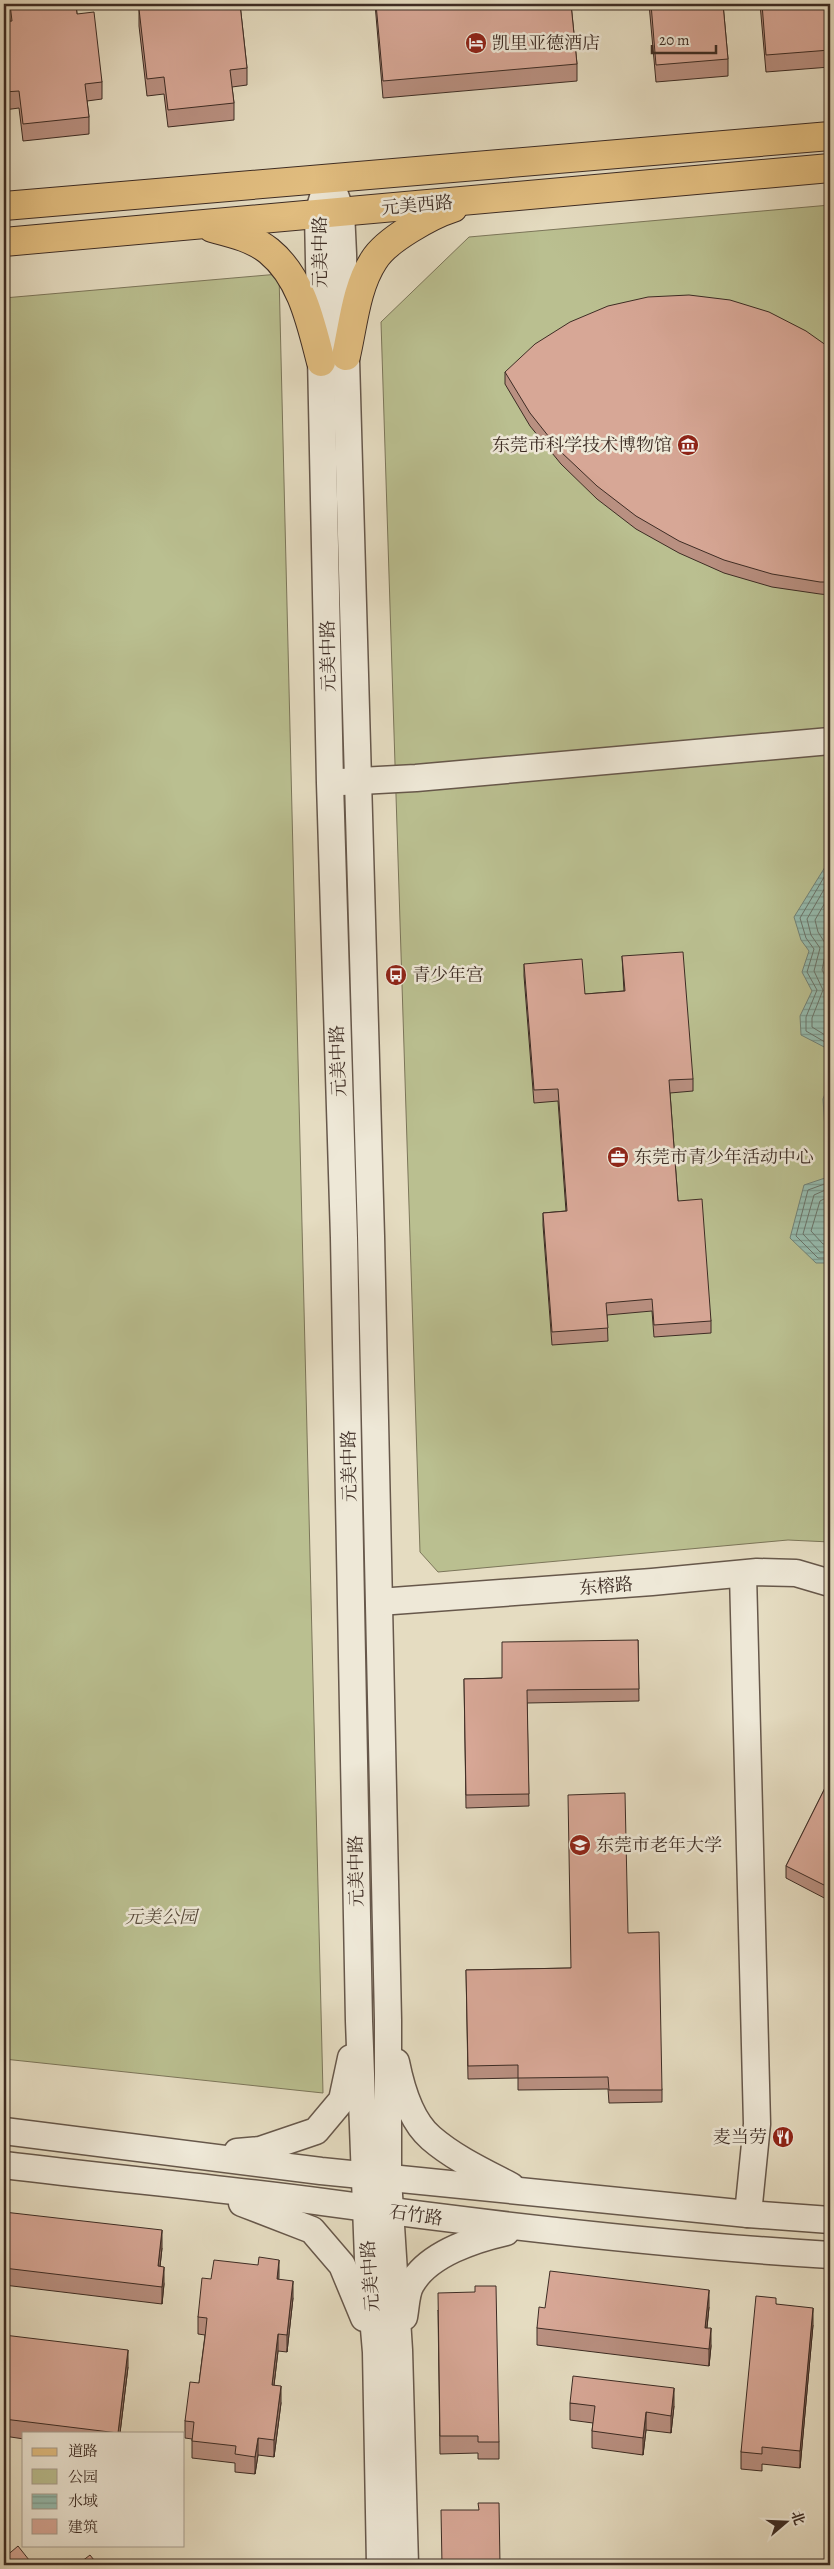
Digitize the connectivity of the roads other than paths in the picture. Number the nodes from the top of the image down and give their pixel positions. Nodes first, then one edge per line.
1 (830, 136) edge
2 (830, 168) edge
3 (329, 179) junction
4 (479, 199) junction
5 (4, 206) edge
6 (329, 212) junction
7 (198, 224) junction
8 (4, 242) edge
9 (334, 359) junction
10 (830, 741) edge
11 (357, 781) junction
12 (330, 783) junction
13 (743, 1574) junction
14 (830, 1583) edge
15 (379, 1602) junction
16 (388, 2020) junction
17 (359, 2021) junction
18 (4, 2131) edge
19 (204, 2155) junction
20 (4, 2164) edge
21 (376, 2177) junction
22 (204, 2189) junction
23 (523, 2192) junction
24 (378, 2210) junction
25 (748, 2214) junction
26 (830, 2220) edge
27 (526, 2228) junction
28 (830, 2256) edge
29 (387, 2351) junction
30 (380, 2565) edge
31 (405, 2565) edge

1 - 3 main road, 元美西路
2 - 4 main road, 元美西路
3 - 5 main road, 元美西路
3 - 6 street, 元美中路
4 - 6 main road, 元美西路
4 - 9 main road
6 - 7 main road, 元美西路
6 - 9 street, 元美中路
7 - 8 main road, 元美西路
7 - 9 main road
9 - 11 street, 元美中路
9 - 12 street, 元美中路
10 - 11 street
11 - 12 street
11 - 15 street, 元美中路
12 - 17 street, 元美中路
13 - 14 street, 东榕路
13 - 15 street, 东榕路
13 - 25 street
15 - 16 street, 元美中路
16 - 21 street, 元美中路
16 - 23 street
17 - 19 street
17 - 21 street, 元美中路
18 - 19 street, 石竹路
19 - 21 street, 石竹路
20 - 22 street, 石竹路
21 - 23 street, 石竹路
21 - 24 street, 元美中路
22 - 24 street, 石竹路
22 - 29 street
23 - 25 street, 石竹路
24 - 27 street, 石竹路
24 - 29 street, 元美中路
25 - 26 street, 石竹路
27 - 28 street, 石竹路
27 - 29 street
29 - 30 street, 元美中路
29 - 31 street, 元美中路

